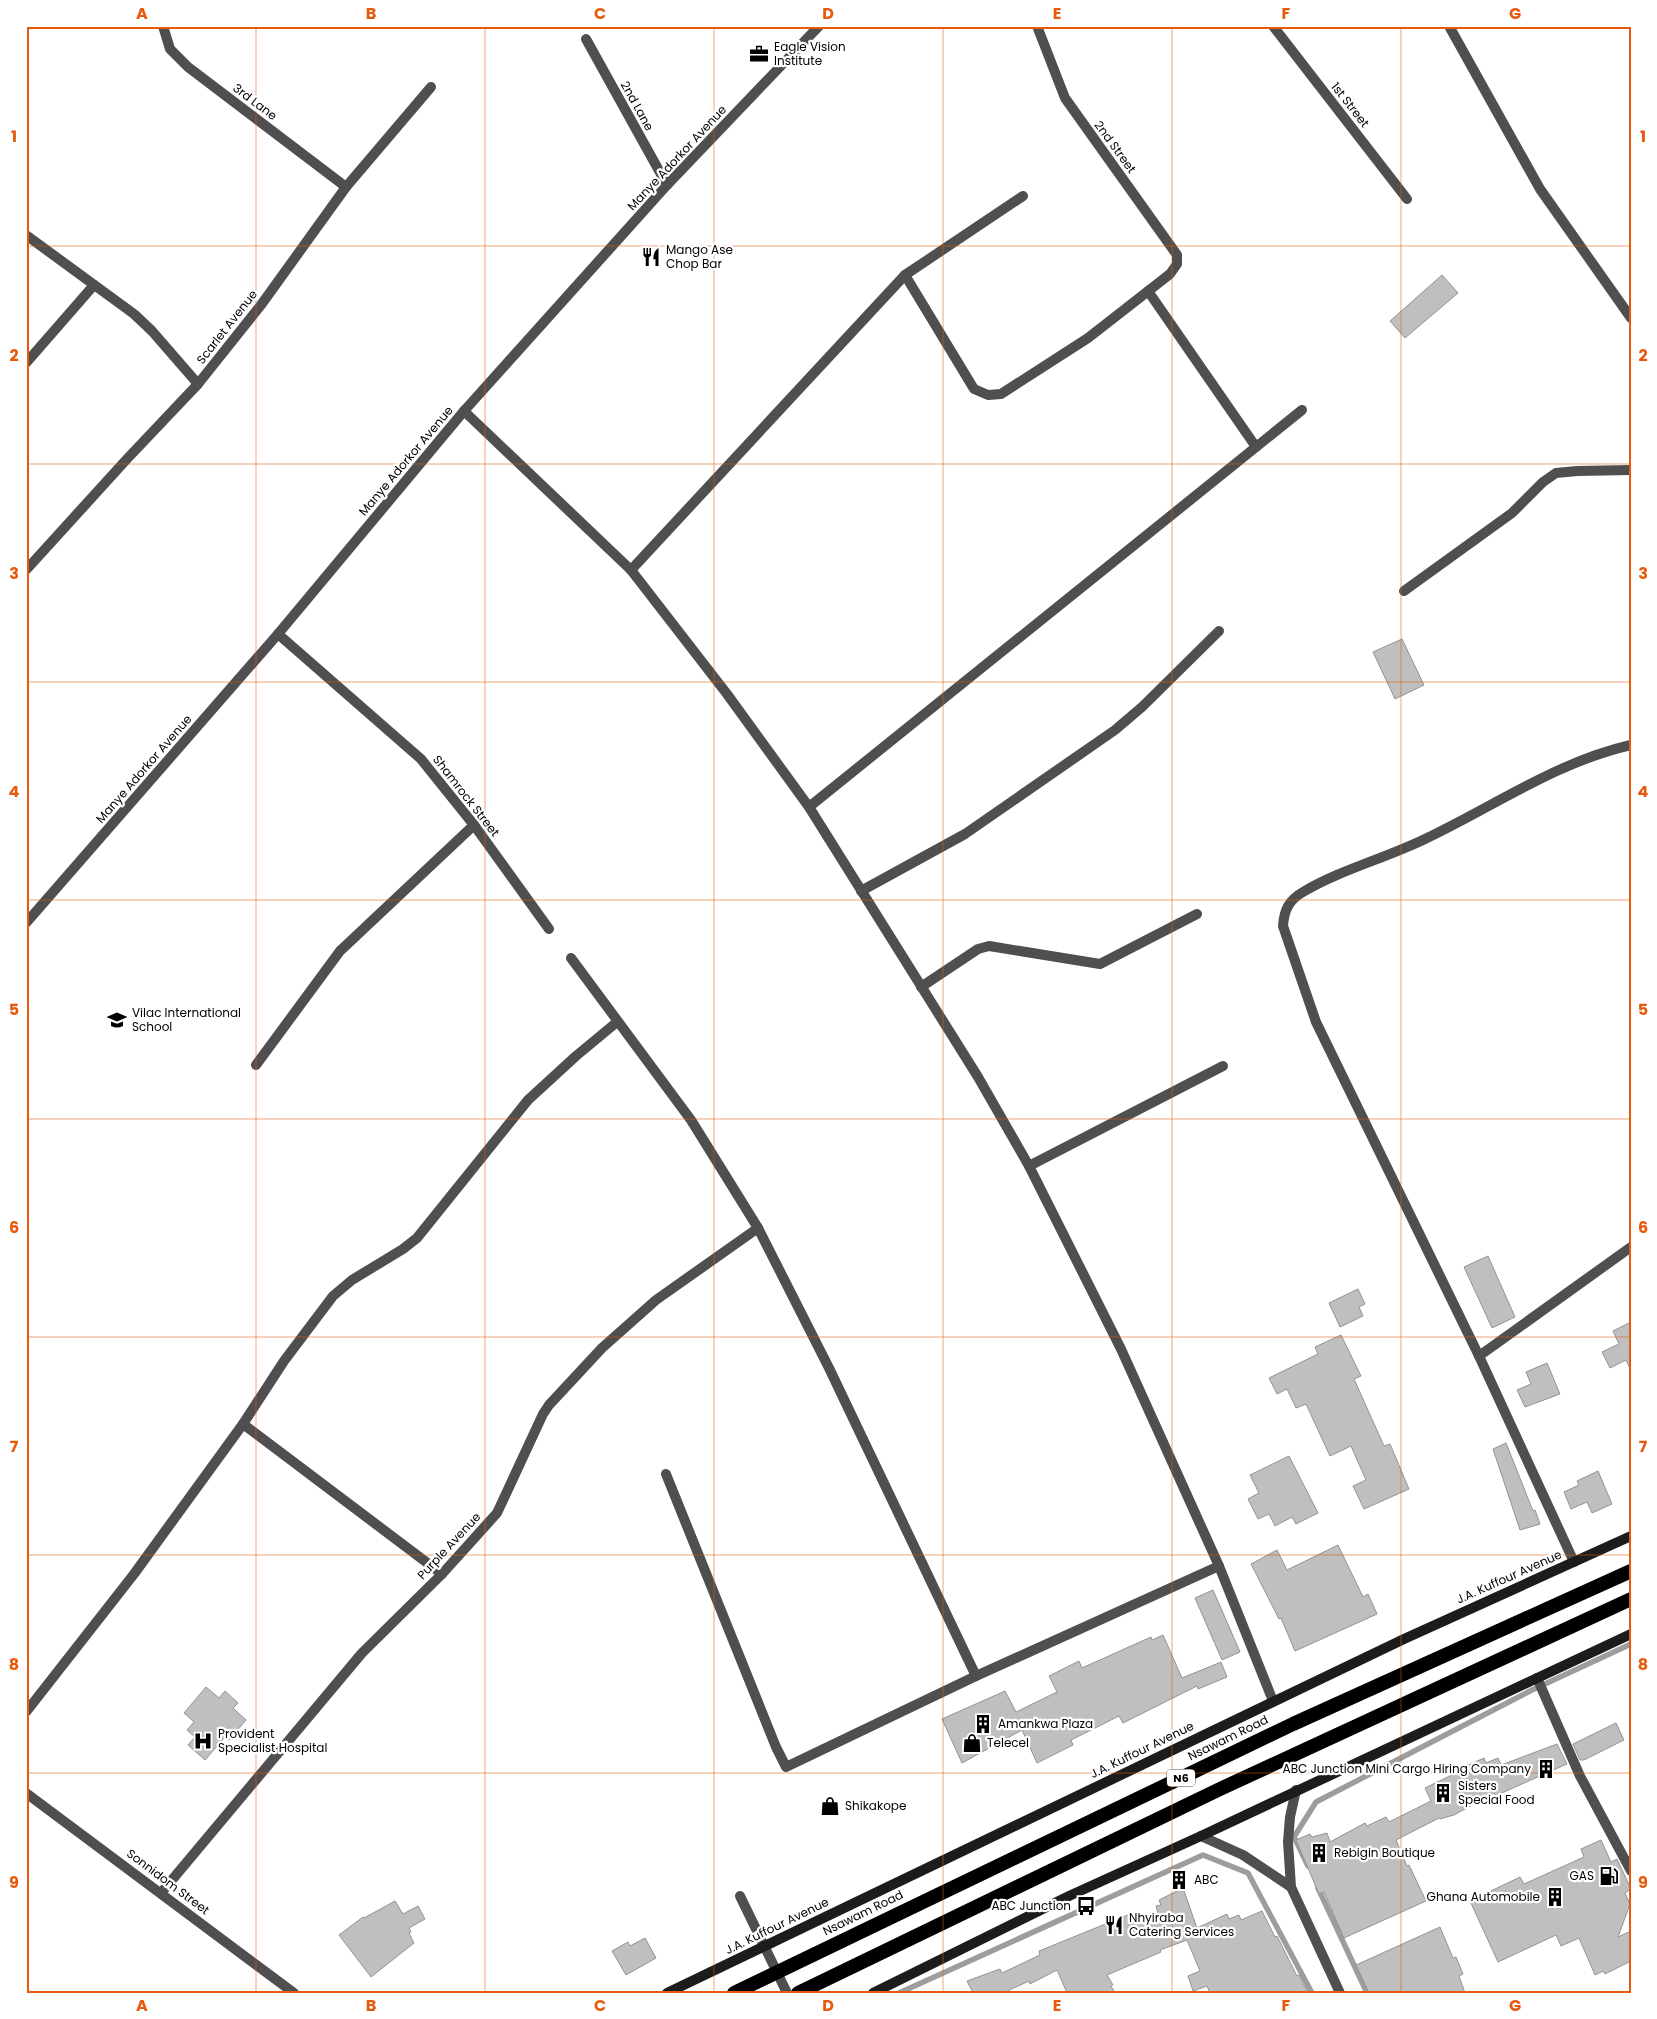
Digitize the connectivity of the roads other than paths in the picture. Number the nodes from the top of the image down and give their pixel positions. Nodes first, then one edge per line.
1 (163, 26) edge
2 (819, 26) edge
3 (1037, 26) edge
4 (1273, 26) edge
5 (1449, 26) edge
6 (586, 39) dead end
7 (431, 87) dead end
8 (667, 185) junction
9 (346, 187) junction
10 (1023, 196) dead end
11 (1406, 199) dead end
12 (26, 235) edge
13 (905, 275) junction
14 (94, 285) junction
15 (1148, 291) junction
16 (1631, 318) edge
17 (26, 363) edge
18 (198, 384) junction
19 (464, 410) junction
20 (1302, 410) dead end
21 (1256, 447) junction
22 (1631, 470) edge
23 (26, 570) edge
24 (631, 570) junction
25 (1404, 591) dead end
26 (1219, 631) dead end
27 (278, 634) junction
28 (1631, 746) edge
29 (809, 807) junction
30 (474, 825) junction
31 (861, 891) junction
32 (1197, 914) dead end
33 (26, 924) edge
34 (550, 929) dead end
35 (571, 958) dead end
36 (921, 987) junction
37 (617, 1022) junction
38 (256, 1065) dead end
39 (1223, 1066) dead end
40 (1029, 1166) junction
41 (758, 1228) junction
42 (1631, 1247) edge
43 (1479, 1356) junction
44 (243, 1424) junction
45 (666, 1474) dead end
46 (1631, 1536) edge
47 (1574, 1562) junction
48 (1219, 1566) junction
49 (1631, 1571) edge
50 (442, 1574) junction
51 (1631, 1599) edge
52 (1631, 1634) edge
53 (976, 1676) junction
54 (1537, 1678) junction
55 (1274, 1701) junction
56 (26, 1712) edge
57 (1296, 1790) junction
58 (26, 1793) edge
59 (1201, 1836) junction
60 (1631, 1871) edge
61 (1291, 1887) junction
62 (161, 1893) junction
63 (740, 1896) dead end
64 (294, 1993) edge
65 (667, 1993) edge
66 (734, 1993) edge
67 (787, 1993) edge
68 (798, 1993) edge
69 (873, 1993) edge
70 (1340, 1993) edge

1 - 9 street, 3rd Lane
2 - 8 street, Manye Adorkor Avenue
3 - 15 street, 2nd Street
4 - 11 street, 1st Street
5 - 16 street
6 - 8 street, 2nd Lane
7 - 9 street, Scarlet Avenue
8 - 19 street, Manye Adorkor Avenue
9 - 18 street, Scarlet Avenue
10 - 13 street
12 - 14 street
13 - 15 street
13 - 24 street
14 - 17 street
14 - 18 street
15 - 21 street
18 - 23 street, Scarlet Avenue
19 - 24 street
19 - 27 street, Manye Adorkor Avenue
20 - 21 street
21 - 29 street
22 - 25 street
24 - 29 street
26 - 31 street
27 - 30 street, Shamrock Street
27 - 33 street, Manye Adorkor Avenue
28 - 43 street
29 - 31 street
30 - 34 street, Shamrock Street
30 - 38 street
31 - 36 street
32 - 36 street
35 - 37 street
36 - 40 street
37 - 41 street
37 - 44 street
39 - 40 street
40 - 48 street
41 - 50 street, Purple Avenue
41 - 53 street
42 - 43 street
43 - 47 street
44 - 50 street
44 - 56 street
45 - 53 street
46 - 47 main road, J.A. Kuffour Avenue
47 - 55 main road, J.A. Kuffour Avenue
48 - 53 street
48 - 55 street
49 - 66 highway, Nsawam Road / N6
50 - 62 street, Purple Avenue
51 - 68 highway, N6
52 - 54 main road
54 - 57 main road
54 - 60 street
55 - 65 main road, J.A. Kuffour Avenue
57 - 59 main road
57 - 61 street
58 - 62 street, Sonnidom Street
59 - 61 street
59 - 69 main road
61 - 70 street
62 - 64 street, Sonnidom Street
63 - 67 street

